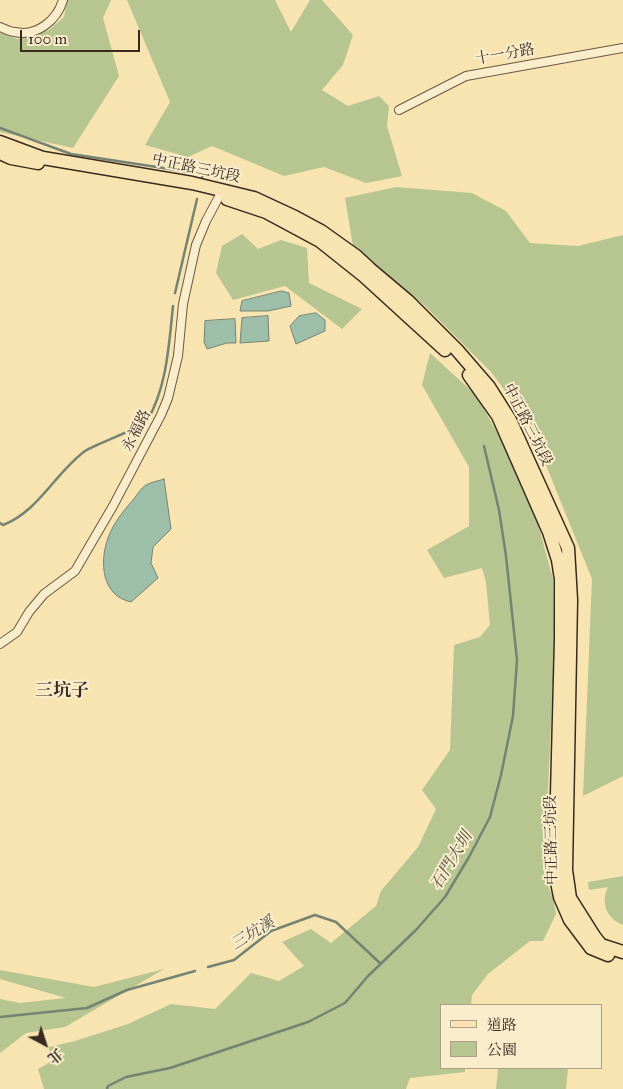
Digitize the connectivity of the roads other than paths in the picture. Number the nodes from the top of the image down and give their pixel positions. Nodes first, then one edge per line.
1 (63, 0) edge
2 (0, 27) edge
3 (623, 48) edge
4 (399, 110) dead end
5 (0, 142) edge
6 (0, 153) edge
7 (221, 194) junction
8 (0, 644) edge
9 (623, 952) edge
10 (623, 960) edge

1 - 2 street
3 - 4 street, 十一分路
5 - 7 main road, 中正路三坑段
6 - 7 main road, 中正路三坑段
7 - 8 street, 永福路
7 - 9 main road, 中正路三坑段
7 - 10 main road, 中正路三坑段

